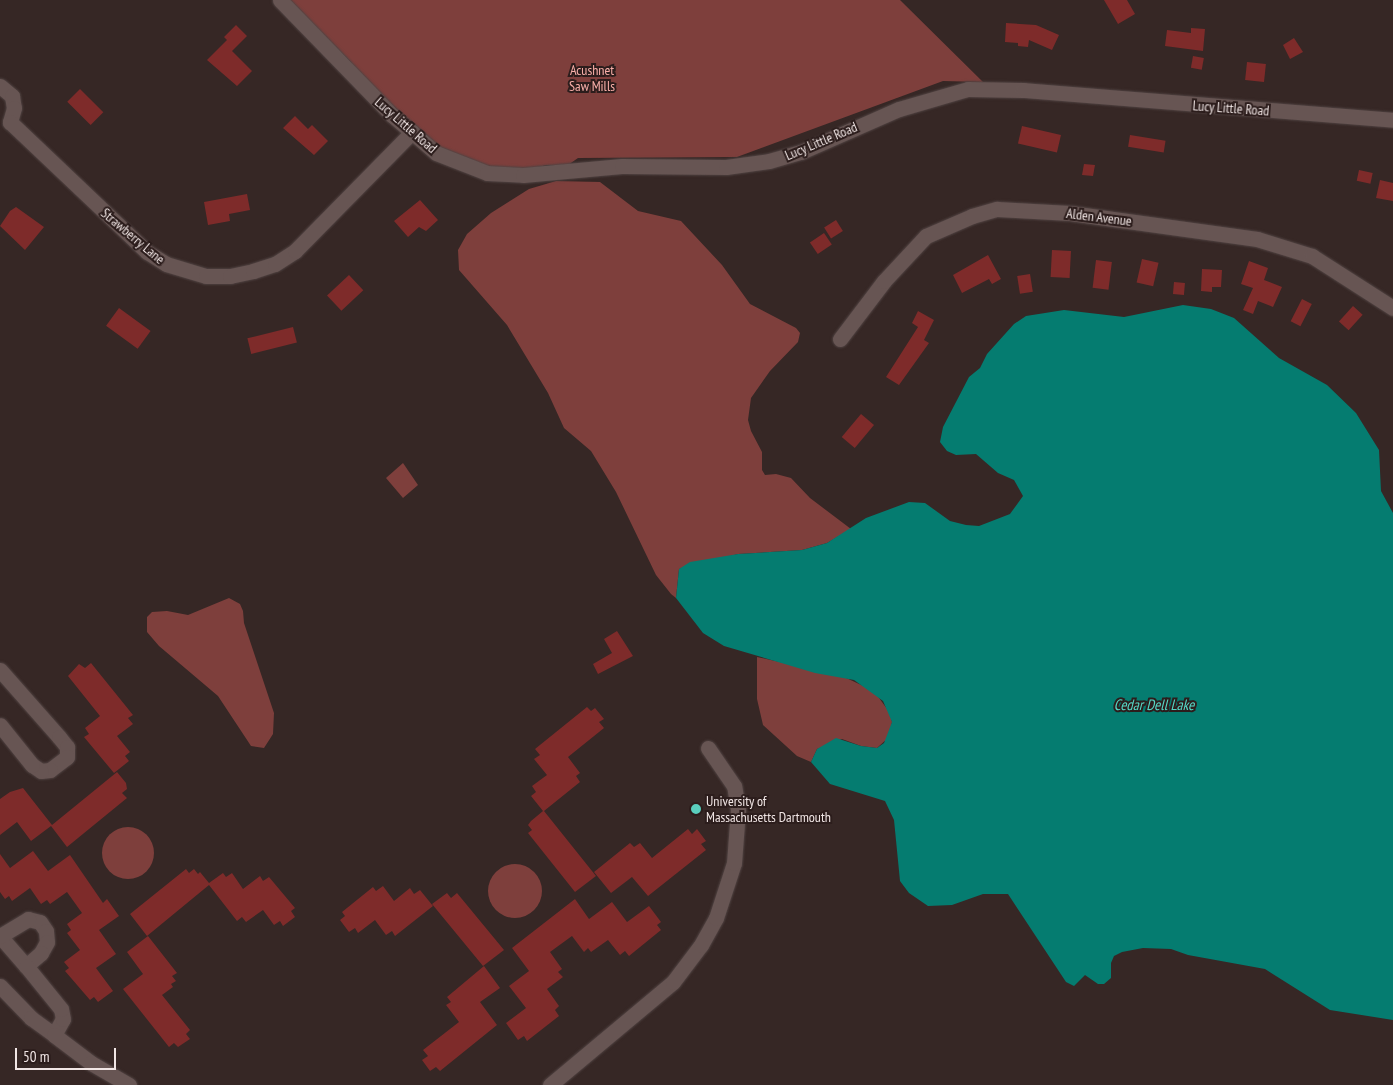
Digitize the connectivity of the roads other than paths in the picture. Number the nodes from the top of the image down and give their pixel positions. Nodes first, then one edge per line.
1 (280, 0) edge
2 (0, 86) edge
3 (1393, 120) edge
4 (5, 124) edge
5 (412, 132) junction
6 (1393, 308) edge
7 (840, 339) dead end
8 (0, 670) edge
9 (0, 725) edge
10 (708, 748) dead end
11 (26, 966) dead end
12 (0, 986) edge
13 (54, 1035) junction
14 (129, 1085) edge
15 (550, 1085) edge

1 - 5 street, Lucy Little Road
2 - 4 street, Strawberry Lane
3 - 5 street, Lucy Little Road
4 - 5 street, Strawberry Lane
6 - 7 street, Alden Avenue
8 - 9 street
10 - 15 street
11 - 13 street
12 - 13 street
13 - 14 street

